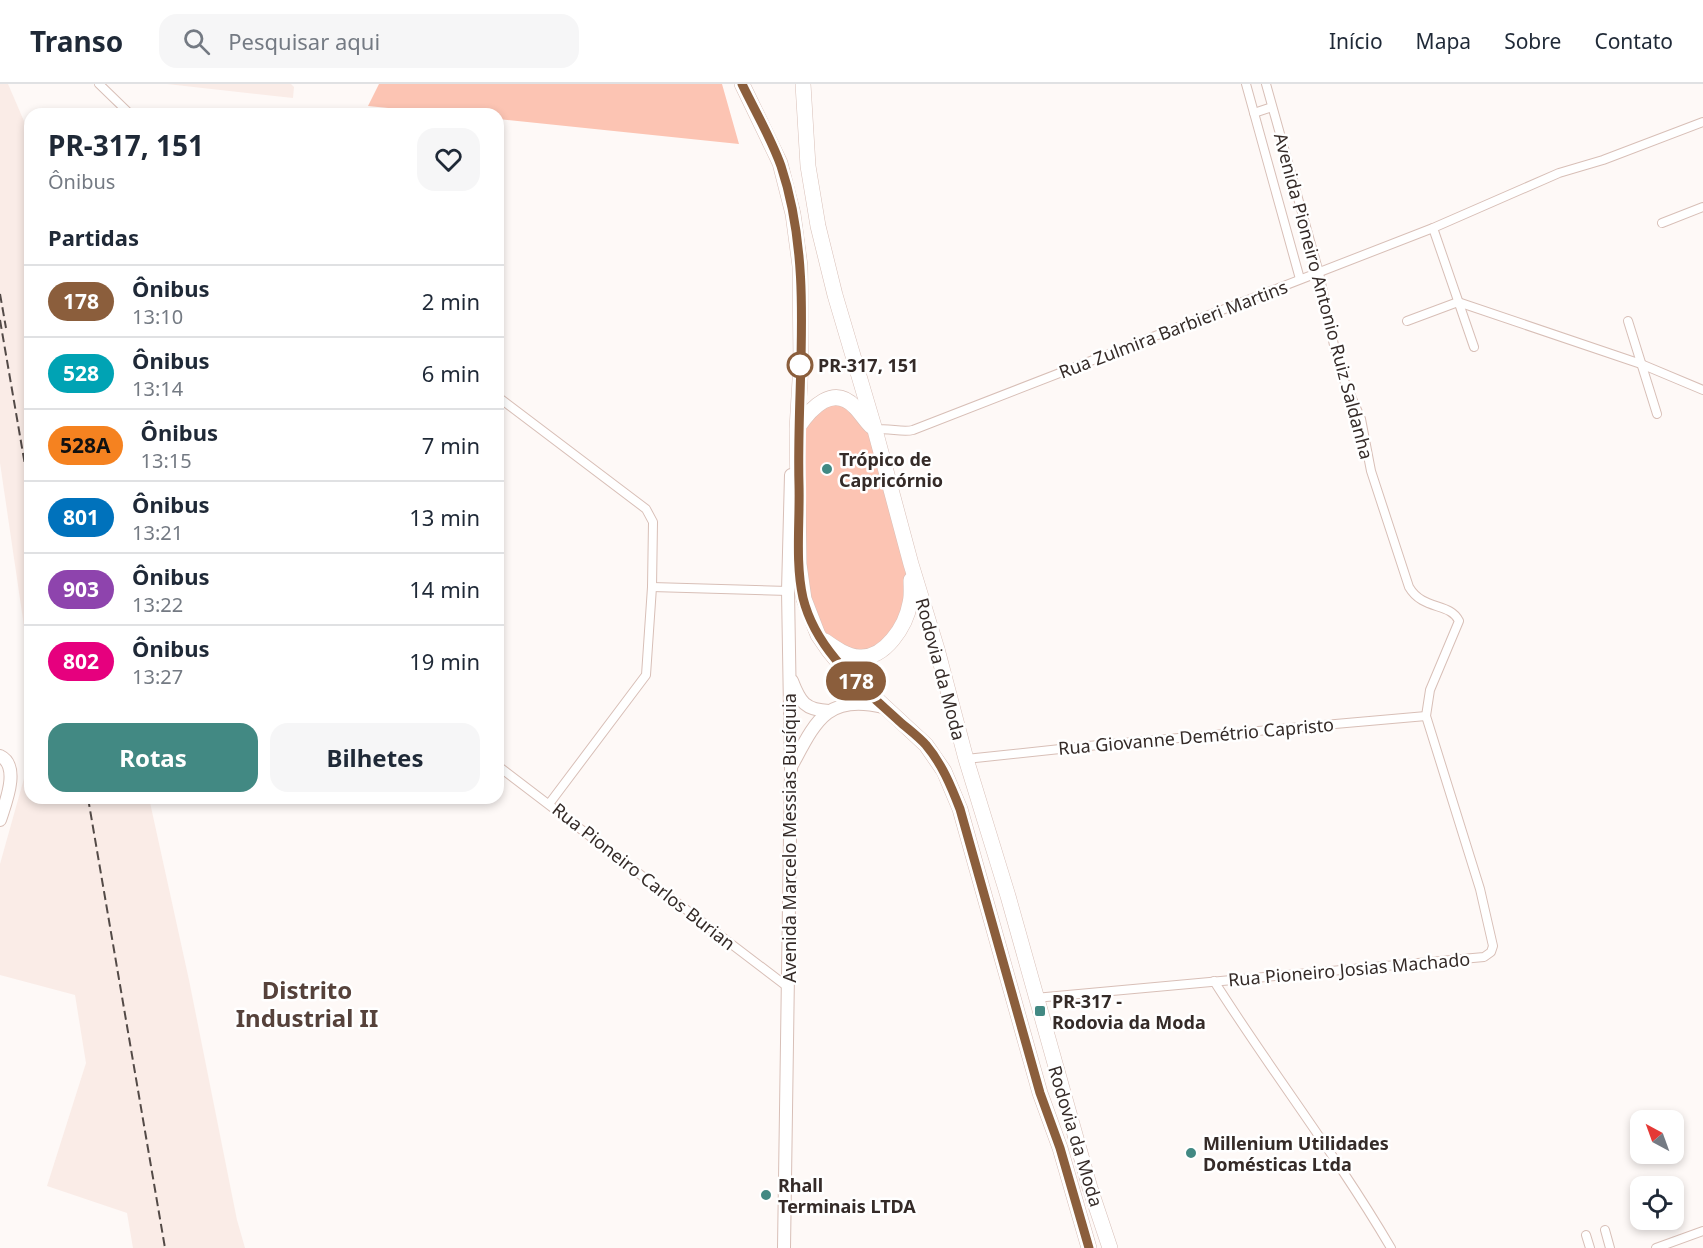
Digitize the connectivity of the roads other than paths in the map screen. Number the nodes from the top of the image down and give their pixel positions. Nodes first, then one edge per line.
1 (99, 84) edge
2 (742, 84) edge
3 (803, 84) edge
4 (1246, 84) edge
5 (1266, 84) edge
6 (1272, 107) junction
7 (124, 108) edge
8 (1254, 113) junction
9 (1703, 122) edge
10 (1703, 207) edge
11 (1662, 224) dead end
12 (1433, 228) junction
13 (1319, 273) junction
14 (1300, 279) junction
15 (1458, 302) junction
16 (1407, 321) dead end
17 (1628, 321) dead end
18 (1474, 347) dead end
19 (1641, 364) junction
20 (1703, 390) edge
21 (504, 402) edge
22 (1657, 414) dead end
23 (797, 429) junction
24 (875, 430) junction
25 (911, 564) junction
26 (652, 587) junction
27 (788, 591) junction
28 (818, 635) junction
29 (789, 674) junction
30 (884, 707) junction
31 (829, 711) junction
32 (1426, 716) junction
33 (0, 756) edge
34 (966, 759) junction
35 (791, 768) junction
36 (504, 770) edge
37 (549, 804) junction
38 (0, 820) edge
39 (1484, 957) joint
40 (1214, 981) junction
41 (789, 988) junction
42 (1035, 998) junction
43 (1605, 1230) dead end
44 (1703, 1231) edge
45 (1586, 1235) dead end
46 (784, 1248) edge
47 (1089, 1248) edge
48 (1110, 1248) edge
49 (1391, 1248) edge
50 (1590, 1248) edge
51 (1610, 1248) edge
52 (1656, 1248) edge

1 - 7 street
2 - 23 highway, Rodovia da Moda
3 - 24 highway, Rodovia da Moda
4 - 8 street, Avenida Pioneiro Antonio Ruiz Saldanha
5 - 6 street, Avenida Pioneiro Antonio Ruiz Saldanha
6 - 8 street
6 - 13 street, Avenida Pioneiro Antonio Ruiz Saldanha
8 - 14 street, Avenida Pioneiro Antonio Ruiz Saldanha
9 - 12 street, Rua Zulmira Barbieri Martins
10 - 11 street
12 - 13 street, Rua Zulmira Barbieri Martins
12 - 15 street
13 - 14 street, Rua Zulmira Barbieri Martins
13 - 32 street, Avenida Pioneiro Antonio Ruiz Saldanha
14 - 24 street, Rua Zulmira Barbieri Martins
15 - 16 street
15 - 18 street
15 - 19 street
17 - 19 street
19 - 20 street
19 - 22 street
21 - 26 street
23 - 24 highway
23 - 27 street, Avenida Marcelo Messias Busíquia
23 - 28 highway, Rodovia da Moda
24 - 25 highway, Rodovia da Moda
25 - 28 highway
25 - 34 highway, Rodovia da Moda
26 - 27 street
26 - 37 street
27 - 29 street, Avenida Marcelo Messias Busíquia
28 - 30 highway, Rodovia da Moda
29 - 31 street
29 - 35 street, Avenida Marcelo Messias Busíquia
30 - 31 street
30 - 47 highway, Rodovia da Moda
31 - 35 street
32 - 34 street, Rua Giovanne Demétrio Capristo
32 - 39 street, Avenida Pioneiro Antonio Ruiz Saldanha
33 - 38 street
34 - 42 highway, Rodovia da Moda
35 - 41 street, Avenida Marcelo Messias Busíquia
36 - 37 street, Rua Pioneiro Carlos Burian
37 - 41 street, Rua Pioneiro Carlos Burian
39 - 40 street, Rua Pioneiro Josias Machado
40 - 42 street, Rua Pioneiro Josias Machado
40 - 49 street
41 - 46 street, Avenida Marcelo Messias Busíquia
42 - 48 highway, Rodovia da Moda
43 - 51 street
44 - 52 street
45 - 50 street

